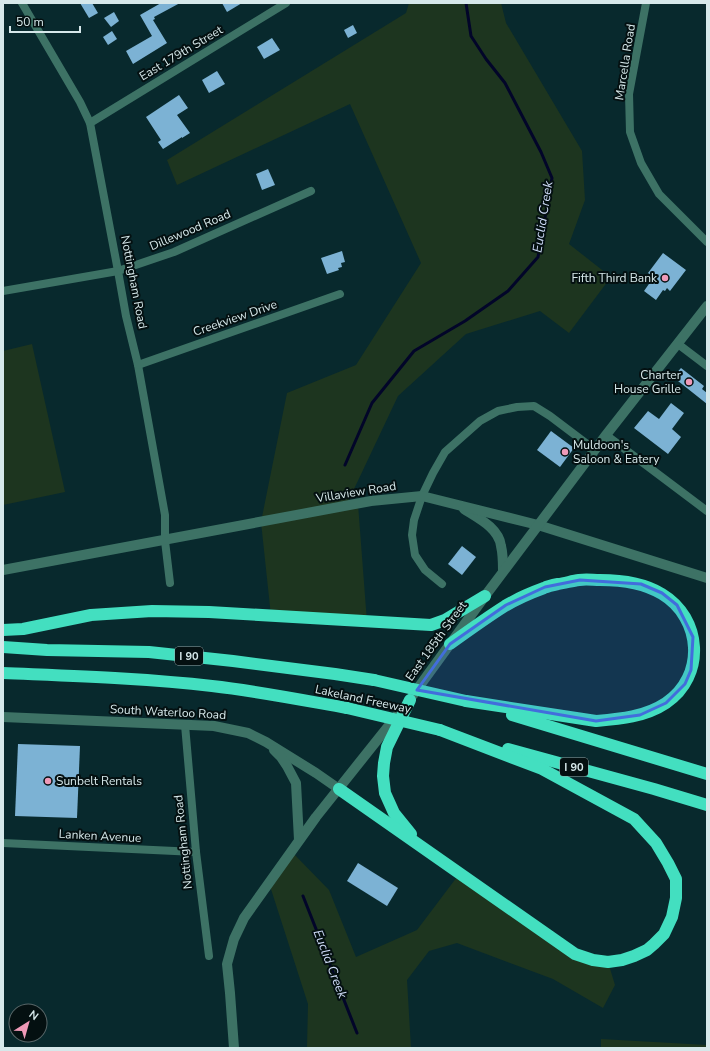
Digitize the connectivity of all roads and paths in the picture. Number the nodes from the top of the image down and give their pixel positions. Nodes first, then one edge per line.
1 (22, 3) edge
2 (286, 3) edge
3 (646, 3) edge
4 (90, 123) junction
5 (311, 191) dead end
6 (707, 242) edge
7 (118, 271) junction
8 (3, 291) edge
9 (340, 294) dead end
10 (707, 306) edge
11 (678, 344) junction
12 (138, 365) junction
13 (707, 366) edge
14 (606, 436) junction
15 (595, 450) junction
16 (422, 496) junction
17 (458, 505) junction
18 (707, 511) edge
19 (538, 525) junction
20 (165, 541) junction
21 (3, 570) edge
22 (503, 571) junction
23 (707, 578) edge
24 (170, 583) dead end
25 (442, 584) dead end
26 (485, 596) junction
27 (3, 630) edge
28 (450, 644) junction
29 (3, 647) edge
30 (3, 673) edge
31 (410, 700) junction
32 (466, 701) junction
33 (3, 717) edge
34 (185, 725) junction
35 (440, 730) junction
36 (266, 742) junction
37 (707, 774) edge
38 (339, 789) junction
39 (707, 805) edge
40 (299, 840) junction
41 (3, 843) edge
42 (422, 847) junction
43 (196, 852) junction
44 (209, 956) dead end
45 (234, 1048) edge

1 - 4 street, Nottingham Road
2 - 4 street, East 179th Street
3 - 6 street, Marcella Road
4 - 7 street, Nottingham Road
5 - 7 street, Dillewood Road
7 - 8 street, Dillewood Road
7 - 12 street, Nottingham Road
9 - 12 street, Creekview Drive
10 - 11 street, East 185th Street
11 - 13 street
11 - 14 street, East 185th Street
12 - 20 street, Nottingham Road
14 - 15 street, East 185th Street
14 - 18 street
15 - 16 street
15 - 19 street, East 185th Street
16 - 17 street, Villaview Road
16 - 20 street, Villaview Road
16 - 25 street
17 - 19 street, Villaview Road
17 - 22 street
19 - 22 street, East 185th Street
19 - 23 street, Villaview Road
20 - 21 street, Villaview Road
20 - 24 street, Nottingham Road
22 - 26 street, East 185th Street
26 - 27 highway
26 - 28 street, East 185th Street
28 - 31 street, East 185th Street
28 - 32 highway
29 - 32 highway, Lakeland Freeway / I 90, bridge
30 - 35 highway, Lakeland Freeway / I 90, bridge
31 - 38 street, East 185th Street
31 - 42 highway
32 - 37 highway, Lakeland Freeway / I 90
33 - 34 street, South Waterloo Road
34 - 36 street, South Waterloo Road
34 - 43 street, Nottingham Road
35 - 39 highway, Lakeland Freeway / I 90
35 - 42 highway
36 - 38 street, South Waterloo Road
36 - 40 street
38 - 40 street, East 185th Street
38 - 42 highway
40 - 45 street, East 185th Street
41 - 43 street, Lanken Avenue
43 - 44 street, Nottingham Road

